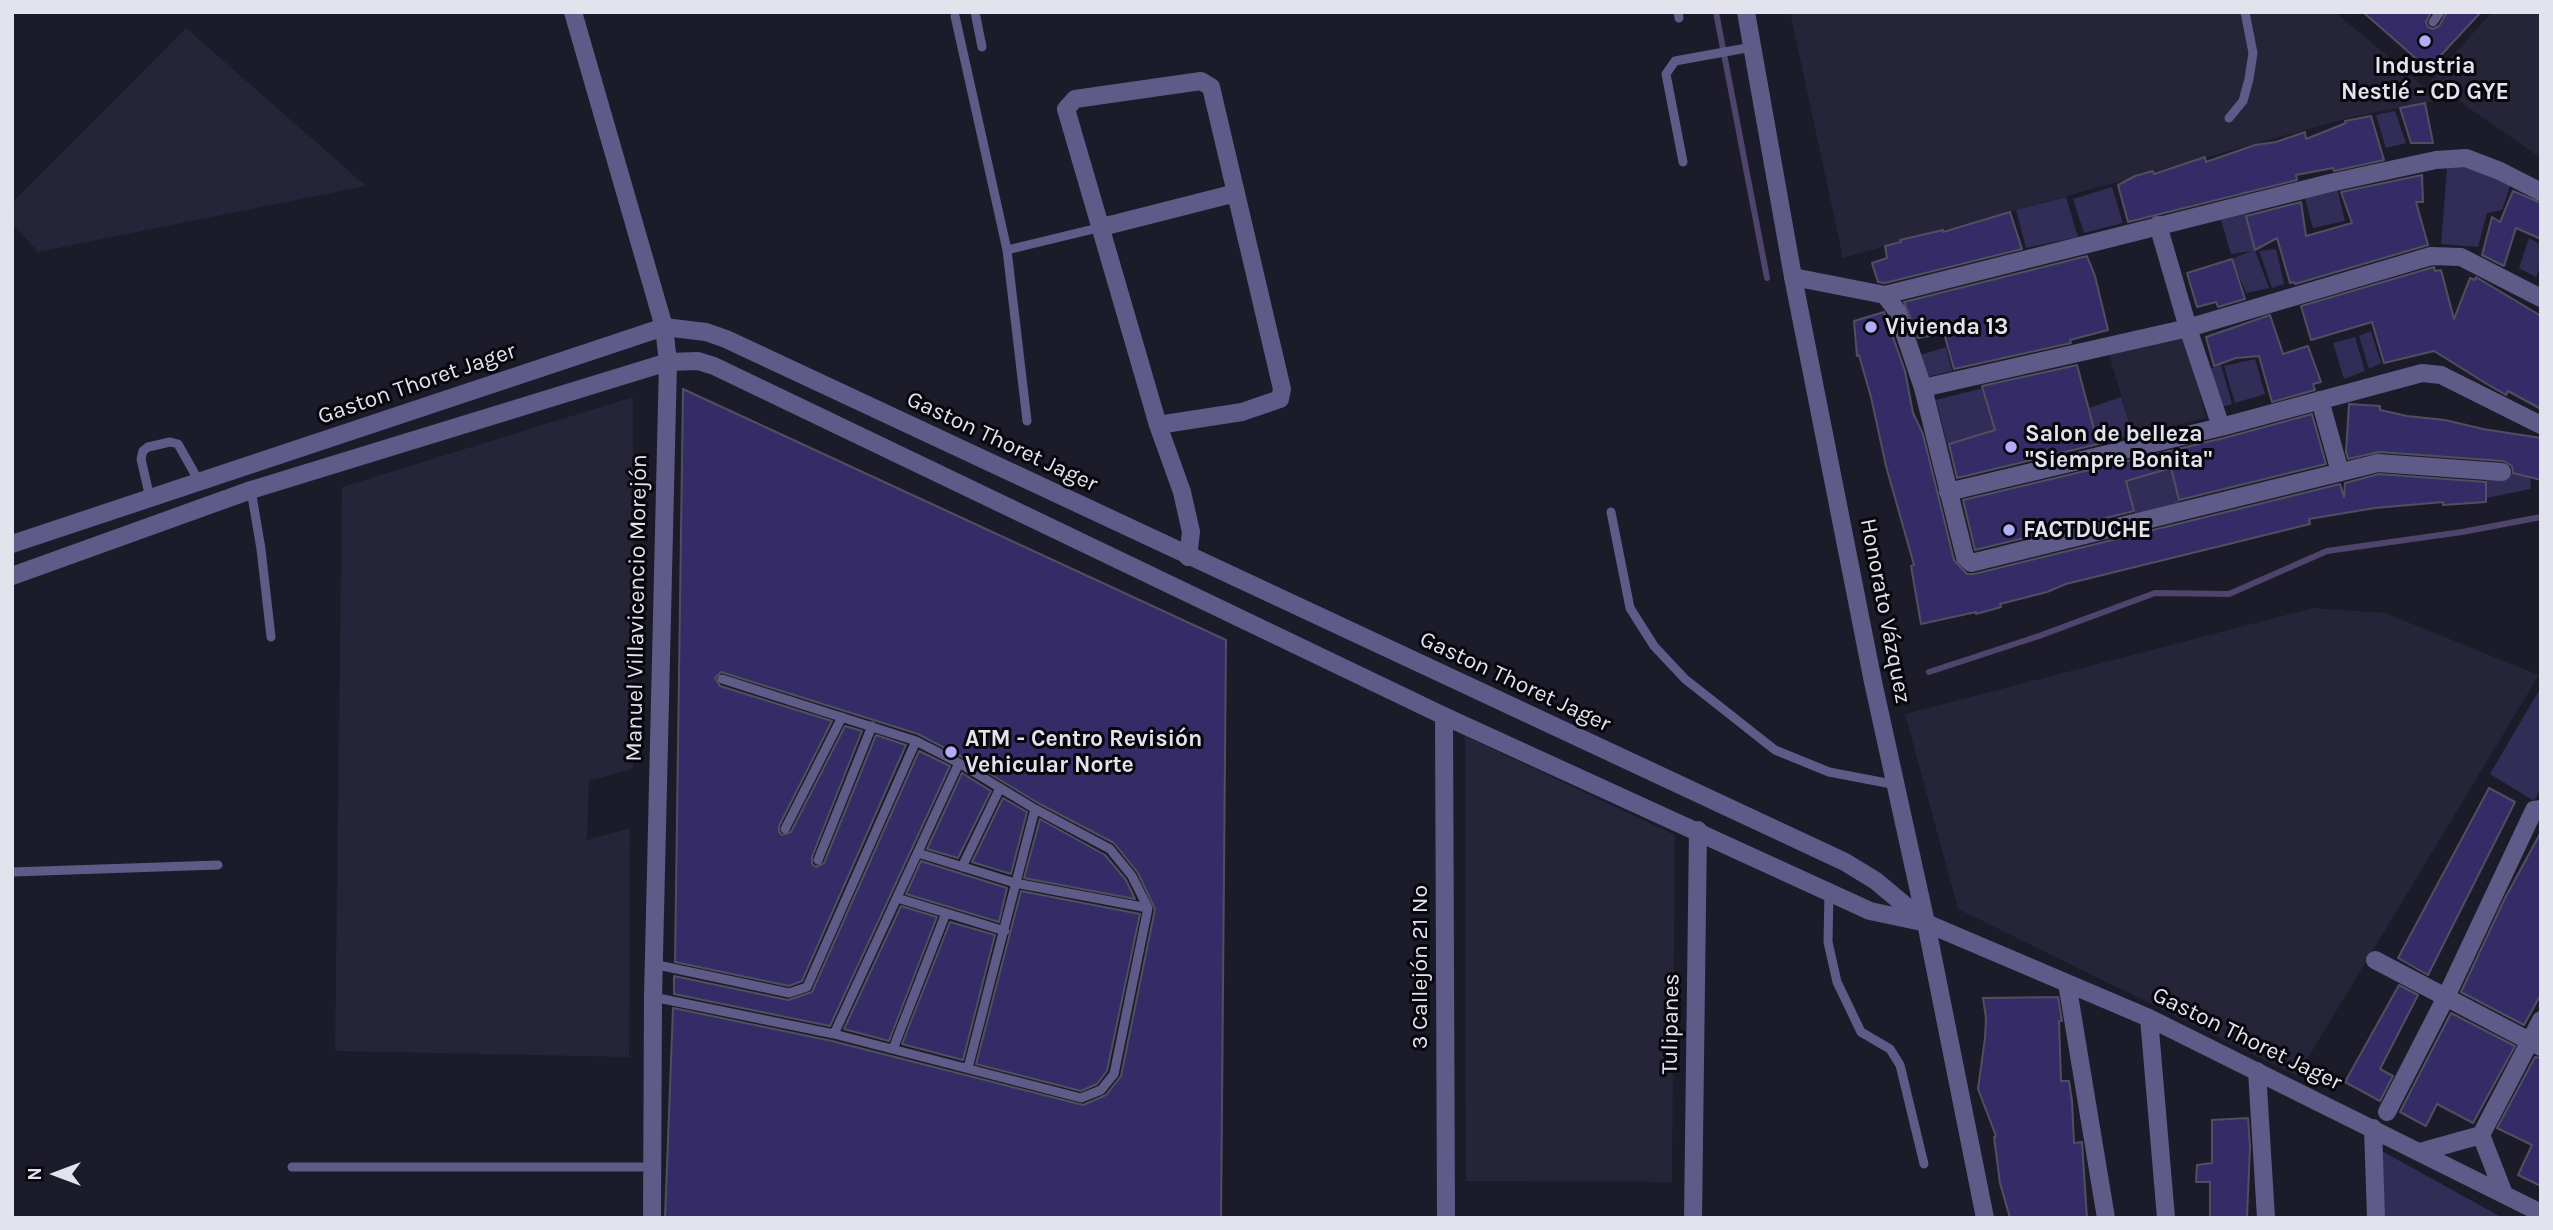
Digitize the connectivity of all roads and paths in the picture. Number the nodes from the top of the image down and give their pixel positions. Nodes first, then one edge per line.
1 (573, 12) edge
2 (975, 12) edge
3 (1746, 12) edge
4 (2245, 12) edge
5 (2440, 12) edge
6 (956, 16) dead end
7 (2433, 22) dead end
8 (982, 47) dead end
9 (1752, 47) junction
10 (2230, 118) dead end
11 (1683, 162) dead end
12 (2541, 192) edge
13 (1236, 193) junction
14 (2158, 225) junction
15 (1102, 227) junction
16 (1007, 250) junction
17 (1793, 277) junction
18 (1885, 295) junction
19 (2541, 298) edge
20 (664, 327) junction
21 (2188, 328) junction
22 (668, 362) junction
23 (1923, 388) junction
24 (2320, 400) junction
25 (1027, 421) dead end
26 (1158, 425) junction
27 (2541, 425) edge
28 (2221, 427) junction
29 (2340, 472) junction
30 (2502, 472) dead end
31 (200, 483) junction
32 (251, 490) junction
33 (1948, 492) junction
34 (150, 499) junction
35 (1611, 512) dead end
36 (12, 544) edge
37 (1188, 557) junction
38 (12, 576) edge
39 (271, 637) dead end
40 (722, 679) dead end
41 (1444, 716) junction
42 (842, 717) junction
43 (872, 726) junction
44 (916, 741) junction
45 (958, 763) junction
46 (1896, 785) junction
47 (1000, 788) junction
48 (1035, 809) junction
49 (2541, 809) edge
50 (785, 829) dead end
51 (1698, 830) junction
52 (918, 853) junction
53 (818, 860) dead end
54 (218, 865) dead end
55 (962, 867) junction
56 (12, 872) edge
57 (1015, 883) junction
58 (1829, 892) junction
59 (897, 898) junction
60 (1148, 908) junction
61 (946, 913) junction
62 (1926, 923) junction
63 (1005, 930) junction
64 (2375, 960) dead end
65 (653, 964) junction
66 (2067, 983) junction
67 (653, 997) junction
68 (2446, 997) junction
69 (2149, 1018) junction
70 (2541, 1020) edge
71 (834, 1034) junction
72 (2535, 1044) edge
73 (892, 1049) junction
74 (968, 1068) junction
75 (2257, 1071) junction
76 (2387, 1112) dead end
77 (2373, 1128) junction
78 (2481, 1135) junction
79 (2420, 1152) junction
80 (1924, 1164) dead end
81 (292, 1167) dead end
82 (652, 1167) junction
83 (2504, 1194) junction
84 (2541, 1213) edge
85 (652, 1218) edge
86 (1446, 1218) edge
87 (1693, 1218) edge
88 (1985, 1218) edge
89 (2106, 1218) edge
90 (2166, 1218) edge
91 (2266, 1218) edge
92 (2376, 1218) edge

1 - 20 street, Manuel Villavicencio Morejón
2 - 8 lane
3 - 9 street, Honorato Vázquez
4 - 10 lane
5 - 7 lane
6 - 16 lane
9 - 11 lane
9 - 17 street, Honorato Vázquez
12 - 14 street
13 - 15 street
13 - 15 street
13 - 26 street
14 - 18 street
14 - 21 street
15 - 16 lane
15 - 26 street
16 - 25 lane
17 - 18 street
17 - 46 street, Honorato Vázquez
18 - 23 street
19 - 21 street
20 - 22 street, Manuel Villavicencio Morejón
20 - 31 street, Gaston Thoret Jager
20 - 37 street, Gaston Thoret Jager
21 - 23 street
21 - 28 street
22 - 32 street, Gaston Thoret Jager
22 - 41 street, Gaston Thoret Jager
22 - 65 street, Manuel Villavicencio Morejón
23 - 33 street
24 - 27 street
24 - 28 street
24 - 29 street
26 - 37 street
28 - 33 street
29 - 30 street
29 - 33 street
31 - 34 street, Gaston Thoret Jager
31 - 34 lane
32 - 38 street, Gaston Thoret Jager
32 - 39 lane
34 - 36 street, Gaston Thoret Jager
35 - 46 lane
37 - 62 street, Gaston Thoret Jager
40 - 42 lane
41 - 51 street, Gaston Thoret Jager
41 - 86 street, 3 Callejón 21 No
42 - 43 lane
42 - 50 lane
43 - 44 lane
43 - 53 lane
44 - 45 lane
44 - 65 lane
45 - 47 lane
45 - 52 lane
46 - 62 street, Honorato Vázquez
47 - 48 lane
47 - 55 lane
48 - 57 lane
48 - 60 lane
49 - 68 street
51 - 58 street, Gaston Thoret Jager
51 - 87 street, Tulipanes
52 - 55 lane
52 - 59 lane
54 - 56 lane
55 - 57 lane
57 - 60 lane
57 - 63 lane
58 - 62 street, Gaston Thoret Jager
58 - 80 lane
59 - 61 lane
59 - 71 lane
60 - 74 lane
61 - 63 lane
61 - 73 lane
62 - 66 street, Gaston Thoret Jager
62 - 88 street, Honorato Vázquez
63 - 74 lane
64 - 68 street
65 - 67 street, Manuel Villavicencio Morejón
66 - 69 street, Gaston Thoret Jager
66 - 89 street
67 - 71 lane
67 - 82 street, Manuel Villavicencio Morejón
68 - 72 street
68 - 76 street
69 - 75 street, Gaston Thoret Jager
69 - 90 street
70 - 72 street
71 - 73 lane
72 - 78 street
73 - 74 lane
75 - 77 street, Gaston Thoret Jager
75 - 91 street
77 - 79 street, Gaston Thoret Jager
77 - 92 street
78 - 79 street
78 - 83 street
79 - 83 street, Gaston Thoret Jager
81 - 82 lane
82 - 85 street, Manuel Villavicencio Morejón
83 - 84 street, Gaston Thoret Jager

